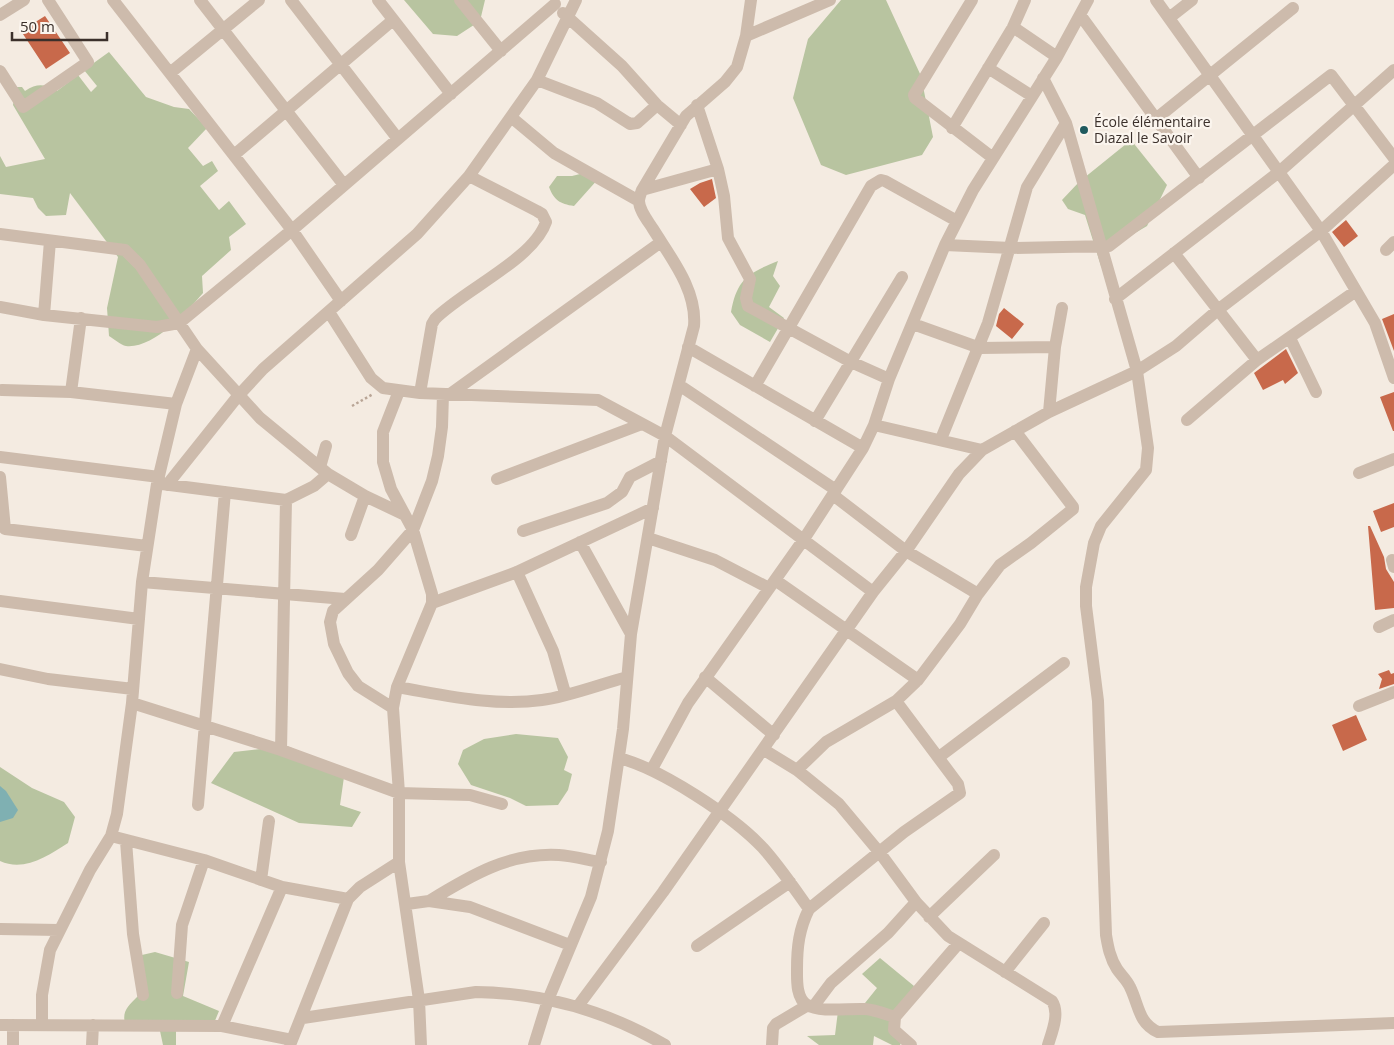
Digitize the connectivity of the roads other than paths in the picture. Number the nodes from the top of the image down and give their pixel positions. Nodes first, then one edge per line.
1 (24, 0) edge
2 (48, 0) edge
3 (113, 0) edge
4 (200, 0) edge
5 (259, 0) edge
6 (291, 0) edge
7 (378, 0) edge
8 (460, 0) edge
9 (576, 0) edge
10 (750, 0) edge
11 (830, 0) edge
12 (972, 0) edge
13 (1025, 0) edge
14 (1088, 0) edge
15 (1156, 0) edge
16 (1192, 0) edge
17 (554, 2) edge
18 (1293, 8) dead end
19 (0, 15) edge
20 (1081, 16) junction
21 (568, 18) junction
22 (1169, 18) junction
23 (393, 20) junction
24 (1014, 27) junction
25 (223, 30) junction
26 (746, 36) junction
27 (501, 51) junction
28 (1057, 57) junction
29 (341, 65) junction
30 (988, 68) junction
31 (1394, 70) edge
32 (0, 71) edge
33 (170, 73) junction
34 (1210, 76) junction
35 (1043, 78) junction
36 (537, 80) junction
37 (1389, 83) edge
38 (451, 94) junction
39 (1032, 96) junction
40 (657, 105) junction
41 (697, 105) junction
42 (1355, 106) junction
43 (286, 111) junction
44 (510, 117) junction
45 (1157, 118) junction
46 (1066, 123) junction
47 (681, 125) junction
48 (952, 128) junction
49 (1253, 135) junction
50 (398, 139) junction
51 (234, 155) junction
52 (993, 158) junction
53 (1394, 158) edge
54 (1394, 165) edge
55 (718, 170) junction
56 (1279, 172) junction
57 (469, 176) junction
58 (1199, 178) junction
59 (344, 185) junction
60 (641, 195) junction
61 (957, 221) junction
62 (292, 230) junction
63 (1321, 231) junction
64 (0, 234) edge
65 (50, 241) junction
66 (661, 242) junction
67 (945, 245) junction
68 (1102, 247) junction
69 (1011, 248) junction
70 (1174, 253) junction
71 (902, 276) dead end
72 (1356, 291) junction
73 (1115, 299) junction
74 (342, 301) junction
75 (0, 307) edge
76 (1062, 308) dead end
77 (1219, 309) junction
78 (329, 312) junction
79 (44, 315) junction
80 (81, 318) junction
81 (178, 323) junction
82 (913, 324) junction
83 (789, 328) junction
84 (1290, 338) junction
85 (688, 347) junction
86 (1055, 347) junction
87 (980, 348) junction
88 (197, 349) junction
89 (1257, 360) junction
90 (851, 362) junction
91 (1136, 372) junction
92 (1394, 378) edge
93 (889, 379) junction
94 (678, 386) junction
95 (755, 386) junction
96 (2, 390) dead end
97 (71, 392) junction
98 (399, 392) junction
99 (1316, 392) dead end
100 (420, 393) junction
101 (447, 394) junction
102 (238, 396) junction
103 (176, 404) junction
104 (1049, 412) junction
105 (1187, 420) dead end
106 (815, 421) junction
107 (642, 424) junction
108 (874, 425) junction
109 (1014, 431) junction
110 (665, 436) junction
111 (941, 439) junction
112 (326, 446) dead end
113 (863, 448) junction
114 (982, 450) junction
115 (0, 457) edge
116 (1394, 459) edge
117 (661, 461) junction
118 (324, 470) junction
119 (1359, 473) dead end
120 (497, 479) dead end
121 (161, 482) junction
122 (0, 485) edge
123 (225, 492) junction
124 (835, 493) junction
125 (366, 496) junction
126 (286, 500) junction
127 (653, 508) junction
128 (403, 514) junction
129 (413, 530) junction
130 (522, 531) dead end
131 (352, 535) dead end
132 (648, 538) junction
133 (804, 539) junction
134 (580, 542) junction
135 (147, 546) junction
136 (906, 552) junction
137 (517, 572) junction
138 (142, 582) junction
139 (772, 584) junction
140 (216, 589) junction
141 (873, 592) junction
142 (284, 594) junction
143 (978, 594) junction
144 (345, 599) junction
145 (0, 601) edge
146 (432, 603) junction
147 (139, 619) junction
148 (1394, 620) edge
149 (1379, 627) dead end
150 (845, 631) junction
151 (631, 634) junction
152 (1064, 663) dead end
153 (0, 669) edge
154 (627, 677) junction
155 (706, 678) junction
156 (918, 680) junction
157 (397, 687) junction
158 (133, 690) junction
159 (1394, 692) edge
160 (565, 694) junction
161 (896, 701) junction
162 (132, 703) junction
163 (1358, 706) dead end
164 (393, 708) junction
165 (206, 726) junction
166 (774, 735) junction
167 (281, 750) junction
168 (764, 750) junction
169 (619, 758) junction
170 (939, 758) junction
171 (652, 769) junction
172 (797, 770) junction
173 (399, 793) junction
174 (502, 804) dead end
175 (198, 805) dead end
176 (718, 810) junction
177 (269, 821) dead end
178 (111, 836) junction
179 (126, 841) junction
180 (880, 853) junction
181 (994, 855) dead end
182 (204, 860) junction
183 (399, 862) junction
184 (601, 862) junction
185 (261, 880) junction
186 (790, 882) junction
187 (282, 887) junction
188 (348, 898) junction
189 (429, 901) junction
190 (916, 902) junction
191 (407, 904) junction
192 (809, 909) junction
193 (929, 917) junction
194 (1044, 923) dead end
195 (0, 929) edge
196 (59, 930) junction
197 (958, 944) junction
198 (570, 945) junction
199 (697, 946) dead end
200 (1005, 972) junction
201 (177, 993) dead end
202 (143, 995) dead end
203 (418, 1000) junction
204 (548, 1000) junction
205 (578, 1006) junction
206 (810, 1006) junction
207 (895, 1017) junction
208 (303, 1018) junction
209 (1394, 1023) edge
210 (0, 1025) edge
211 (14, 1025) junction
212 (42, 1025) junction
213 (92, 1025) junction
214 (222, 1026) junction
215 (1178, 1039) edge
216 (291, 1042) edge
217 (13, 1045) edge
218 (92, 1045) edge
219 (421, 1045) edge
220 (534, 1045) edge
221 (665, 1045) edge
222 (772, 1045) edge
223 (911, 1045) edge
224 (1048, 1045) edge

1 - 19 street
2 - 32 street
3 - 33 street
4 - 25 street
5 - 25 street
6 - 29 street
7 - 23 street
8 - 27 street
9 - 21 street
10 - 26 street
11 - 26 street
12 - 48 street
13 - 24 street
14 - 20 street
15 - 22 street
16 - 22 street
17 - 21 street
17 - 27 street
18 - 34 street
20 - 28 street
20 - 45 street
21 - 36 street
21 - 40 street
22 - 34 street
23 - 29 street
23 - 38 street
24 - 28 street
24 - 30 street
25 - 33 street
25 - 43 street
26 - 41 street
27 - 38 street
28 - 35 street
29 - 43 street
29 - 50 street
30 - 39 street
30 - 48 street
31 - 37 street
33 - 51 street
34 - 45 street
34 - 49 street
35 - 39 street
35 - 46 street
36 - 40 street
36 - 44 street
37 - 42 street
38 - 50 street
39 - 52 street
40 - 47 street
41 - 47 street
41 - 55 street
42 - 49 street
42 - 53 street
42 - 56 street
43 - 51 street
43 - 59 street
44 - 57 street
44 - 60 street
45 - 58 street
46 - 68 street
46 - 69 street
47 - 60 street
48 - 52 street
49 - 56 street
49 - 58 street
50 - 59 street
51 - 62 street
52 - 61 street
54 - 63 street
55 - 60 street
55 - 83 street
56 - 63 street
56 - 70 street
57 - 74 street
57 - 100 street
58 - 68 street
59 - 62 street
60 - 66 street
61 - 67 street
61 - 83 street
62 - 74 street
62 - 81 street
63 - 72 street
63 - 77 street
64 - 65 street
65 - 79 street
65 - 81 street
66 - 85 street
66 - 101 street
67 - 69 street
67 - 82 street
68 - 69 street
68 - 73 street
69 - 87 street
70 - 73 street
70 - 77 street
71 - 90 street
72 - 84 street
72 - 92 street
73 - 91 street
74 - 78 street
75 - 79 street
76 - 86 street
77 - 89 street
77 - 91 street
78 - 98 street
78 - 102 street
79 - 80 street
80 - 81 street
80 - 97 street
81 - 88 street
82 - 87 street
82 - 93 street
83 - 90 street
83 - 95 street
84 - 89 street
84 - 99 street
85 - 94 street
85 - 95 street
86 - 87 street
86 - 104 street
87 - 111 street
88 - 102 street
88 - 103 street
89 - 105 street
90 - 93 street
90 - 106 street
91 - 104 street
91 - 215 street
93 - 108 street
94 - 110 street
94 - 124 street
95 - 106 street
96 - 97 street
97 - 103 street
98 - 100 street
98 - 128 street
100 - 101 street
101 - 107 street
101 - 129 street
102 - 118 street
102 - 121 street
103 - 121 street
104 - 109 street
106 - 113 street
107 - 110 street
107 - 120 street
108 - 111 street
108 - 113 street
109 - 114 street
109 - 143 street
110 - 117 street
110 - 133 street
111 - 114 street
112 - 118 street
113 - 124 street
114 - 136 street
115 - 121 street
116 - 119 street
117 - 127 street
117 - 130 street
118 - 125 street
118 - 126 street
121 - 123 street
121 - 135 street
122 - 135 street
123 - 126 street
123 - 140 street
124 - 133 street
124 - 136 street
125 - 128 street
125 - 131 street
126 - 142 street
127 - 132 street
127 - 134 street
128 - 129 street
129 - 144 street
129 - 146 street
132 - 139 street
132 - 151 street
133 - 139 street
133 - 141 street
134 - 137 street
134 - 151 street
135 - 138 street
136 - 141 street
136 - 143 street
137 - 146 street
137 - 160 street
138 - 140 street
138 - 147 street
139 - 150 street
139 - 155 street
140 - 142 street
140 - 165 street
141 - 150 street
142 - 144 street
142 - 167 street
143 - 156 street
144 - 164 street
145 - 147 street
146 - 157 street
147 - 158 street
148 - 149 street
150 - 156 street
150 - 166 street
151 - 154 street
152 - 170 street
153 - 158 street
154 - 160 street
154 - 169 street
155 - 166 street
155 - 171 street
156 - 161 street
157 - 160 street
157 - 164 street
158 - 162 street
159 - 163 street
161 - 170 street
161 - 172 street
162 - 165 street
162 - 178 street
164 - 173 street
165 - 167 street
165 - 175 street
166 - 168 street
167 - 173 street
168 - 172 street
168 - 176 street
169 - 171 street
169 - 184 street
170 - 180 street
171 - 176 street
172 - 180 street
173 - 174 street
173 - 183 street
176 - 186 street
176 - 205 street
177 - 185 street
178 - 179 street
178 - 196 street
179 - 182 street
179 - 202 street
180 - 190 street
180 - 192 street
181 - 193 street
182 - 185 street
182 - 201 street
183 - 188 street
183 - 191 street
184 - 189 street
184 - 198 street
185 - 187 street
186 - 192 street
186 - 199 street
187 - 188 street
187 - 214 street
188 - 208 street
189 - 191 street
189 - 198 street
190 - 193 street
190 - 206 street
191 - 203 street
192 - 206 street
193 - 197 street
194 - 200 street
195 - 196 street
196 - 212 street
197 - 200 street
197 - 207 street
198 - 204 street
200 - 224 street
203 - 204 street
203 - 208 street
203 - 219 street
204 - 205 street
204 - 220 street
205 - 221 street
206 - 207 street
206 - 222 street
207 - 223 street
208 - 216 street
209 - 215 street
210 - 211 street
211 - 212 street
211 - 217 street
212 - 213 street
213 - 214 street
213 - 218 street
214 - 216 street

